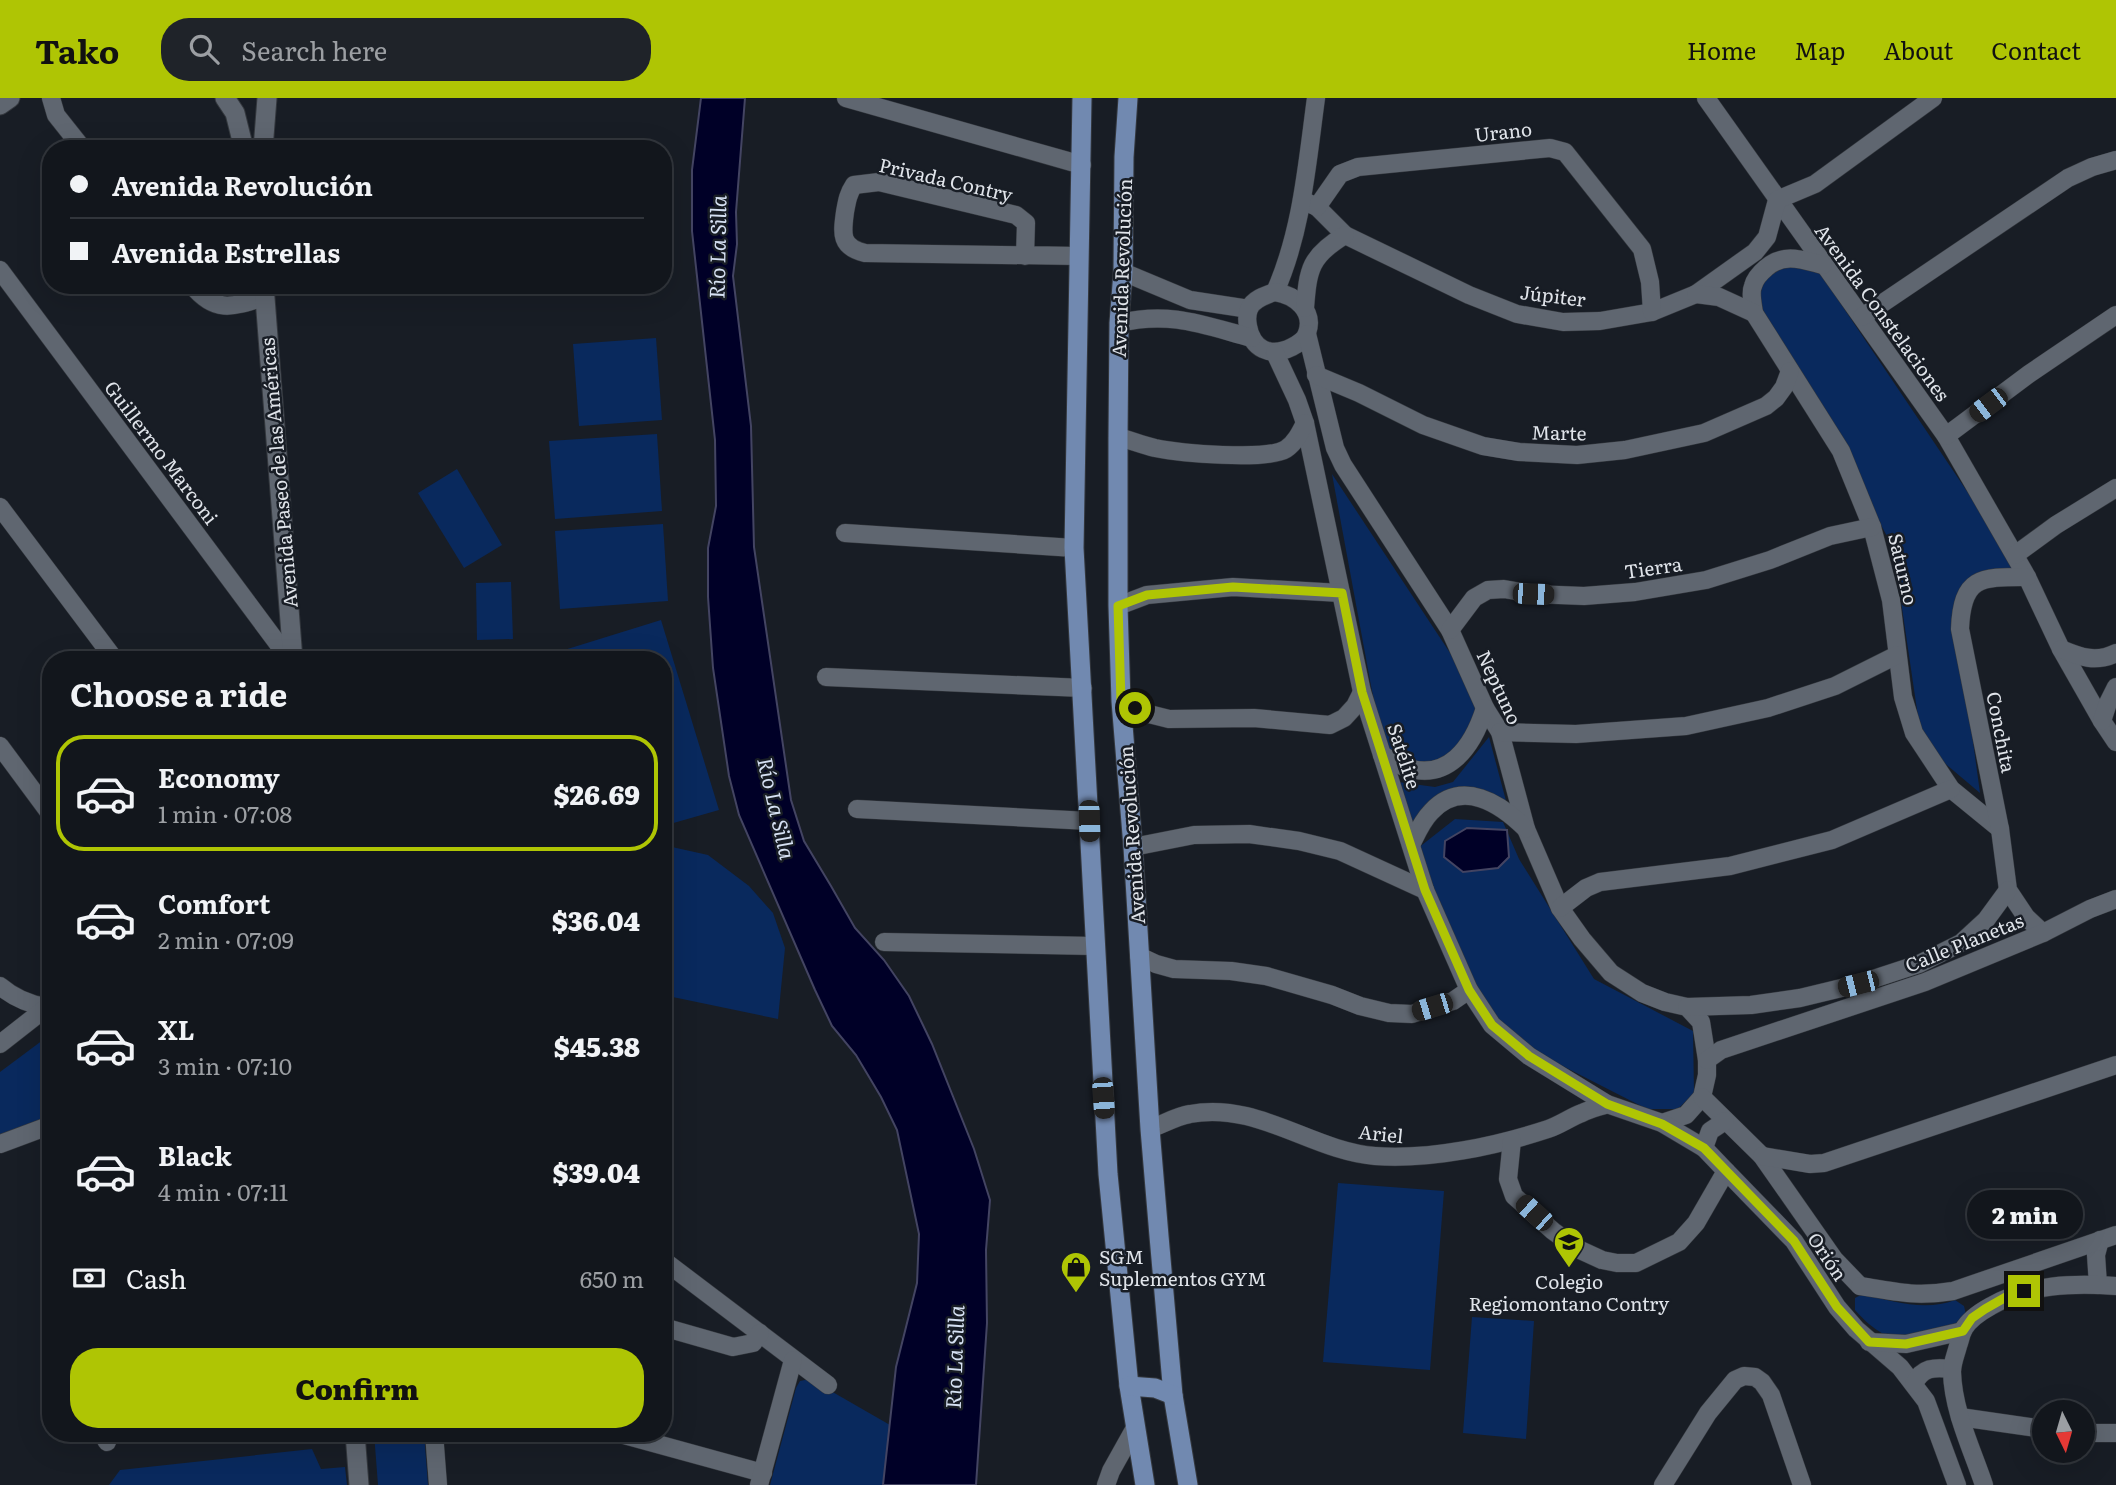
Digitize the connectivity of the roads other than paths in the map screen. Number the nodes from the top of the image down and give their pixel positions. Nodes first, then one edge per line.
1 (10, 98) edge
2 (51, 98) edge
3 (225, 98) edge
4 (267, 98) edge
5 (846, 98) edge
6 (1083, 98) edge
7 (1128, 98) edge
8 (1316, 98) edge
9 (1706, 98) edge
10 (1933, 98) edge
11 (0, 105) edge
12 (76, 140) edge
13 (242, 140) edge
14 (264, 140) edge
15 (2116, 160) edge
16 (1082, 164) junction
17 (1777, 200) junction
18 (1309, 203) junction
19 (1345, 235) junction
20 (1025, 256) junction
21 (1079, 256) junction
22 (1823, 265) junction
23 (0, 270) edge
24 (1123, 272) junction
25 (1275, 292) junction
26 (199, 294) edge
27 (259, 294) edge
28 (264, 294) edge
29 (1696, 294) junction
30 (1305, 308) junction
31 (1249, 309) junction
32 (1652, 312) junction
33 (1754, 313) junction
34 (2116, 315) edge
35 (1862, 317) junction
36 (1119, 323) junction
37 (1307, 334) junction
38 (1252, 338) junction
39 (1275, 353) junction
40 (1790, 371) junction
41 (1316, 375) junction
42 (1305, 423) junction
43 (1946, 436) junction
44 (1118, 437) junction
45 (2116, 488) edge
46 (0, 507) edge
47 (1872, 527) junction
48 (845, 533) dead end
49 (1074, 548) junction
50 (2015, 555) junction
51 (2027, 577) junction
52 (1342, 593) junction
53 (1118, 606) junction
54 (1450, 630) junction
55 (2061, 649) junction
56 (108, 651) edge
57 (285, 651) edge
58 (291, 651) edge
59 (2116, 653) edge
60 (1897, 655) junction
61 (826, 677) dead end
62 (2116, 687) edge
63 (1083, 688) junction
64 (1362, 692) junction
65 (1121, 701) junction
66 (1485, 708) junction
67 (2102, 721) junction
68 (1500, 732) junction
69 (2116, 742) edge
70 (0, 746) edge
71 (1382, 755) junction
72 (1951, 789) junction
73 (42, 803) edge
74 (857, 809) dead end
75 (1089, 821) junction
76 (1526, 829) junction
77 (2000, 829) junction
78 (1411, 845) junction
79 (1133, 848) junction
80 (1425, 890) junction
81 (2008, 890) junction
82 (2116, 899) edge
83 (1560, 908) junction
84 (2043, 933) junction
85 (884, 942) dead end
86 (1094, 946) junction
87 (1139, 956) junction
88 (0, 986) edge
89 (1469, 990) junction
90 (42, 1005) edge
91 (1687, 1007) junction
92 (42, 1011) edge
93 (0, 1044) edge
94 (1707, 1060) junction
95 (2116, 1065) edge
96 (1702, 1097) junction
97 (1607, 1104) junction
98 (1725, 1121) junction
99 (1662, 1124) junction
100 (42, 1128) edge
101 (1150, 1129) junction
102 (1512, 1140) junction
103 (0, 1144) edge
104 (1704, 1148) junction
105 (1762, 1157) junction
106 (1726, 1171) junction
107 (2108, 1237) edge
108 (672, 1267) edge
109 (1860, 1286) junction
110 (2107, 1286) edge
111 (1953, 1291) junction
112 (1837, 1307) junction
113 (1967, 1325) junction
114 (672, 1330) edge
115 (760, 1333) junction
116 (1869, 1342) junction
117 (793, 1360) junction
118 (1952, 1369) junction
119 (1914, 1384) junction
120 (828, 1385) dead end
121 (1129, 1386) junction
122 (1174, 1395) junction
123 (1959, 1417) junction
124 (1135, 1427) junction
125 (2032, 1427) edge
126 (2095, 1433) edge
127 (2116, 1433) edge
128 (356, 1442) edge
129 (434, 1442) edge
130 (645, 1442) edge
131 (761, 1479) edge
132 (359, 1485) edge
133 (438, 1485) edge
134 (1106, 1485) edge
135 (1145, 1485) edge
136 (1188, 1485) edge
137 (1663, 1485) edge
138 (1802, 1485) edge
139 (1957, 1485) edge
140 (1984, 1485) edge

1 - 11 street
2 - 12 street
3 - 13 street
4 - 14 street
5 - 16 street
6 - 16 main road, Avenida Revolución
7 - 24 main road, Avenida Revolución
8 - 18 street
9 - 17 street, Avenida Constelaciones
10 - 17 street
15 - 35 street
16 - 21 main road, Avenida Revolución
17 - 22 street, Avenida Constelaciones
17 - 29 street, Júpiter
18 - 19 street, Júpiter
18 - 25 street
18 - 32 street, Urano
19 - 30 street
19 - 32 street, Júpiter
20 - 20 street, Privada Contry
20 - 21 street, Privada Contry
21 - 49 main road, Avenida Revolución
22 - 33 street
22 - 35 street, Avenida Constelaciones
23 - 57 street, Guillermo Marconi
24 - 31 street
24 - 36 main road, Avenida Revolución
25 - 30 street
25 - 31 street
26 - 27 street
28 - 58 street, Avenida Paseo de las Américas
29 - 32 street, Júpiter
29 - 33 street
30 - 37 street
31 - 38 street
33 - 40 street, Saturno
34 - 43 street
35 - 43 street, Avenida Constelaciones
36 - 38 street
36 - 44 main road, Avenida Revolución
37 - 39 street
37 - 41 street, Neptuno
38 - 39 street
39 - 42 street, Satélite
40 - 41 street, Marte
40 - 47 street, Saturno
41 - 54 street, Neptuno
42 - 44 street
42 - 52 street, Satélite
43 - 50 street, Avenida Constelaciones
44 - 53 main road, Avenida Revolución
45 - 50 street
46 - 56 street
47 - 54 street, Tierra
47 - 60 street, Saturno
48 - 49 street
49 - 63 main road, Avenida Revolución
50 - 51 street, Avenida Constelaciones
51 - 55 street, Avenida Constelaciones
51 - 77 street, Conchita
52 - 53 street
52 - 64 street, Satélite
53 - 65 main road, Avenida Revolución
54 - 66 street, Neptuno
55 - 59 street
55 - 67 street, Avenida Constelaciones
60 - 68 street
60 - 72 street, Saturno
61 - 63 street
62 - 67 street
63 - 75 main road, Avenida Revolución
64 - 65 street
64 - 71 street, Satélite
65 - 79 main road, Avenida Revolución
66 - 68 street, Neptuno
66 - 71 street
67 - 69 street, Avenida Constelaciones
68 - 76 street, Neptuno
70 - 73 street
71 - 78 street, Satélite
72 - 77 street, Saturno
72 - 83 street
74 - 75 street
75 - 86 main road, Avenida Revolución
76 - 78 street
76 - 83 street, Neptuno
77 - 81 street, Conchita
78 - 80 street, Satélite
79 - 80 street
79 - 87 main road, Avenida Revolución
80 - 89 street, Satélite
81 - 84 street, Conchita
81 - 91 street, Calle Planetas
82 - 84 street, Calle Planetas
83 - 91 street, Neptuno
84 - 94 street, Calle Planetas
85 - 86 street
86 - 121 main road, Avenida Revolución
87 - 89 street
87 - 101 main road, Avenida Revolución
88 - 90 street
89 - 97 street, Satélite
91 - 94 street
92 - 93 street
94 - 96 street
95 - 105 street
96 - 98 street, Orión
96 - 99 street
97 - 99 street, Orión
97 - 102 street, Ariel
98 - 104 street
98 - 105 street, Orión
99 - 104 street, Orión
100 - 103 street
101 - 102 street, Ariel
101 - 122 main road, Avenida Revolución
102 - 106 street
104 - 106 street, Orión
105 - 109 street, Orión
106 - 112 street, Orión
107 - 110 street
107 - 111 street
108 - 115 street
109 - 111 street
109 - 112 street
110 - 113 street
111 - 113 street
112 - 116 street, Orión
113 - 116 street
113 - 118 street
114 - 115 street
115 - 117 street
116 - 119 street, Orión
117 - 120 street
117 - 131 street
118 - 119 street
118 - 123 street
119 - 139 street, Orión
121 - 122 main road
121 - 124 main road, Avenida Revolución
122 - 136 main road, Avenida Revolución
123 - 125 street
123 - 140 street
124 - 134 street
124 - 135 main road, Avenida Revolución
126 - 127 street
128 - 132 street
129 - 133 street
130 - 131 street
137 - 138 street

